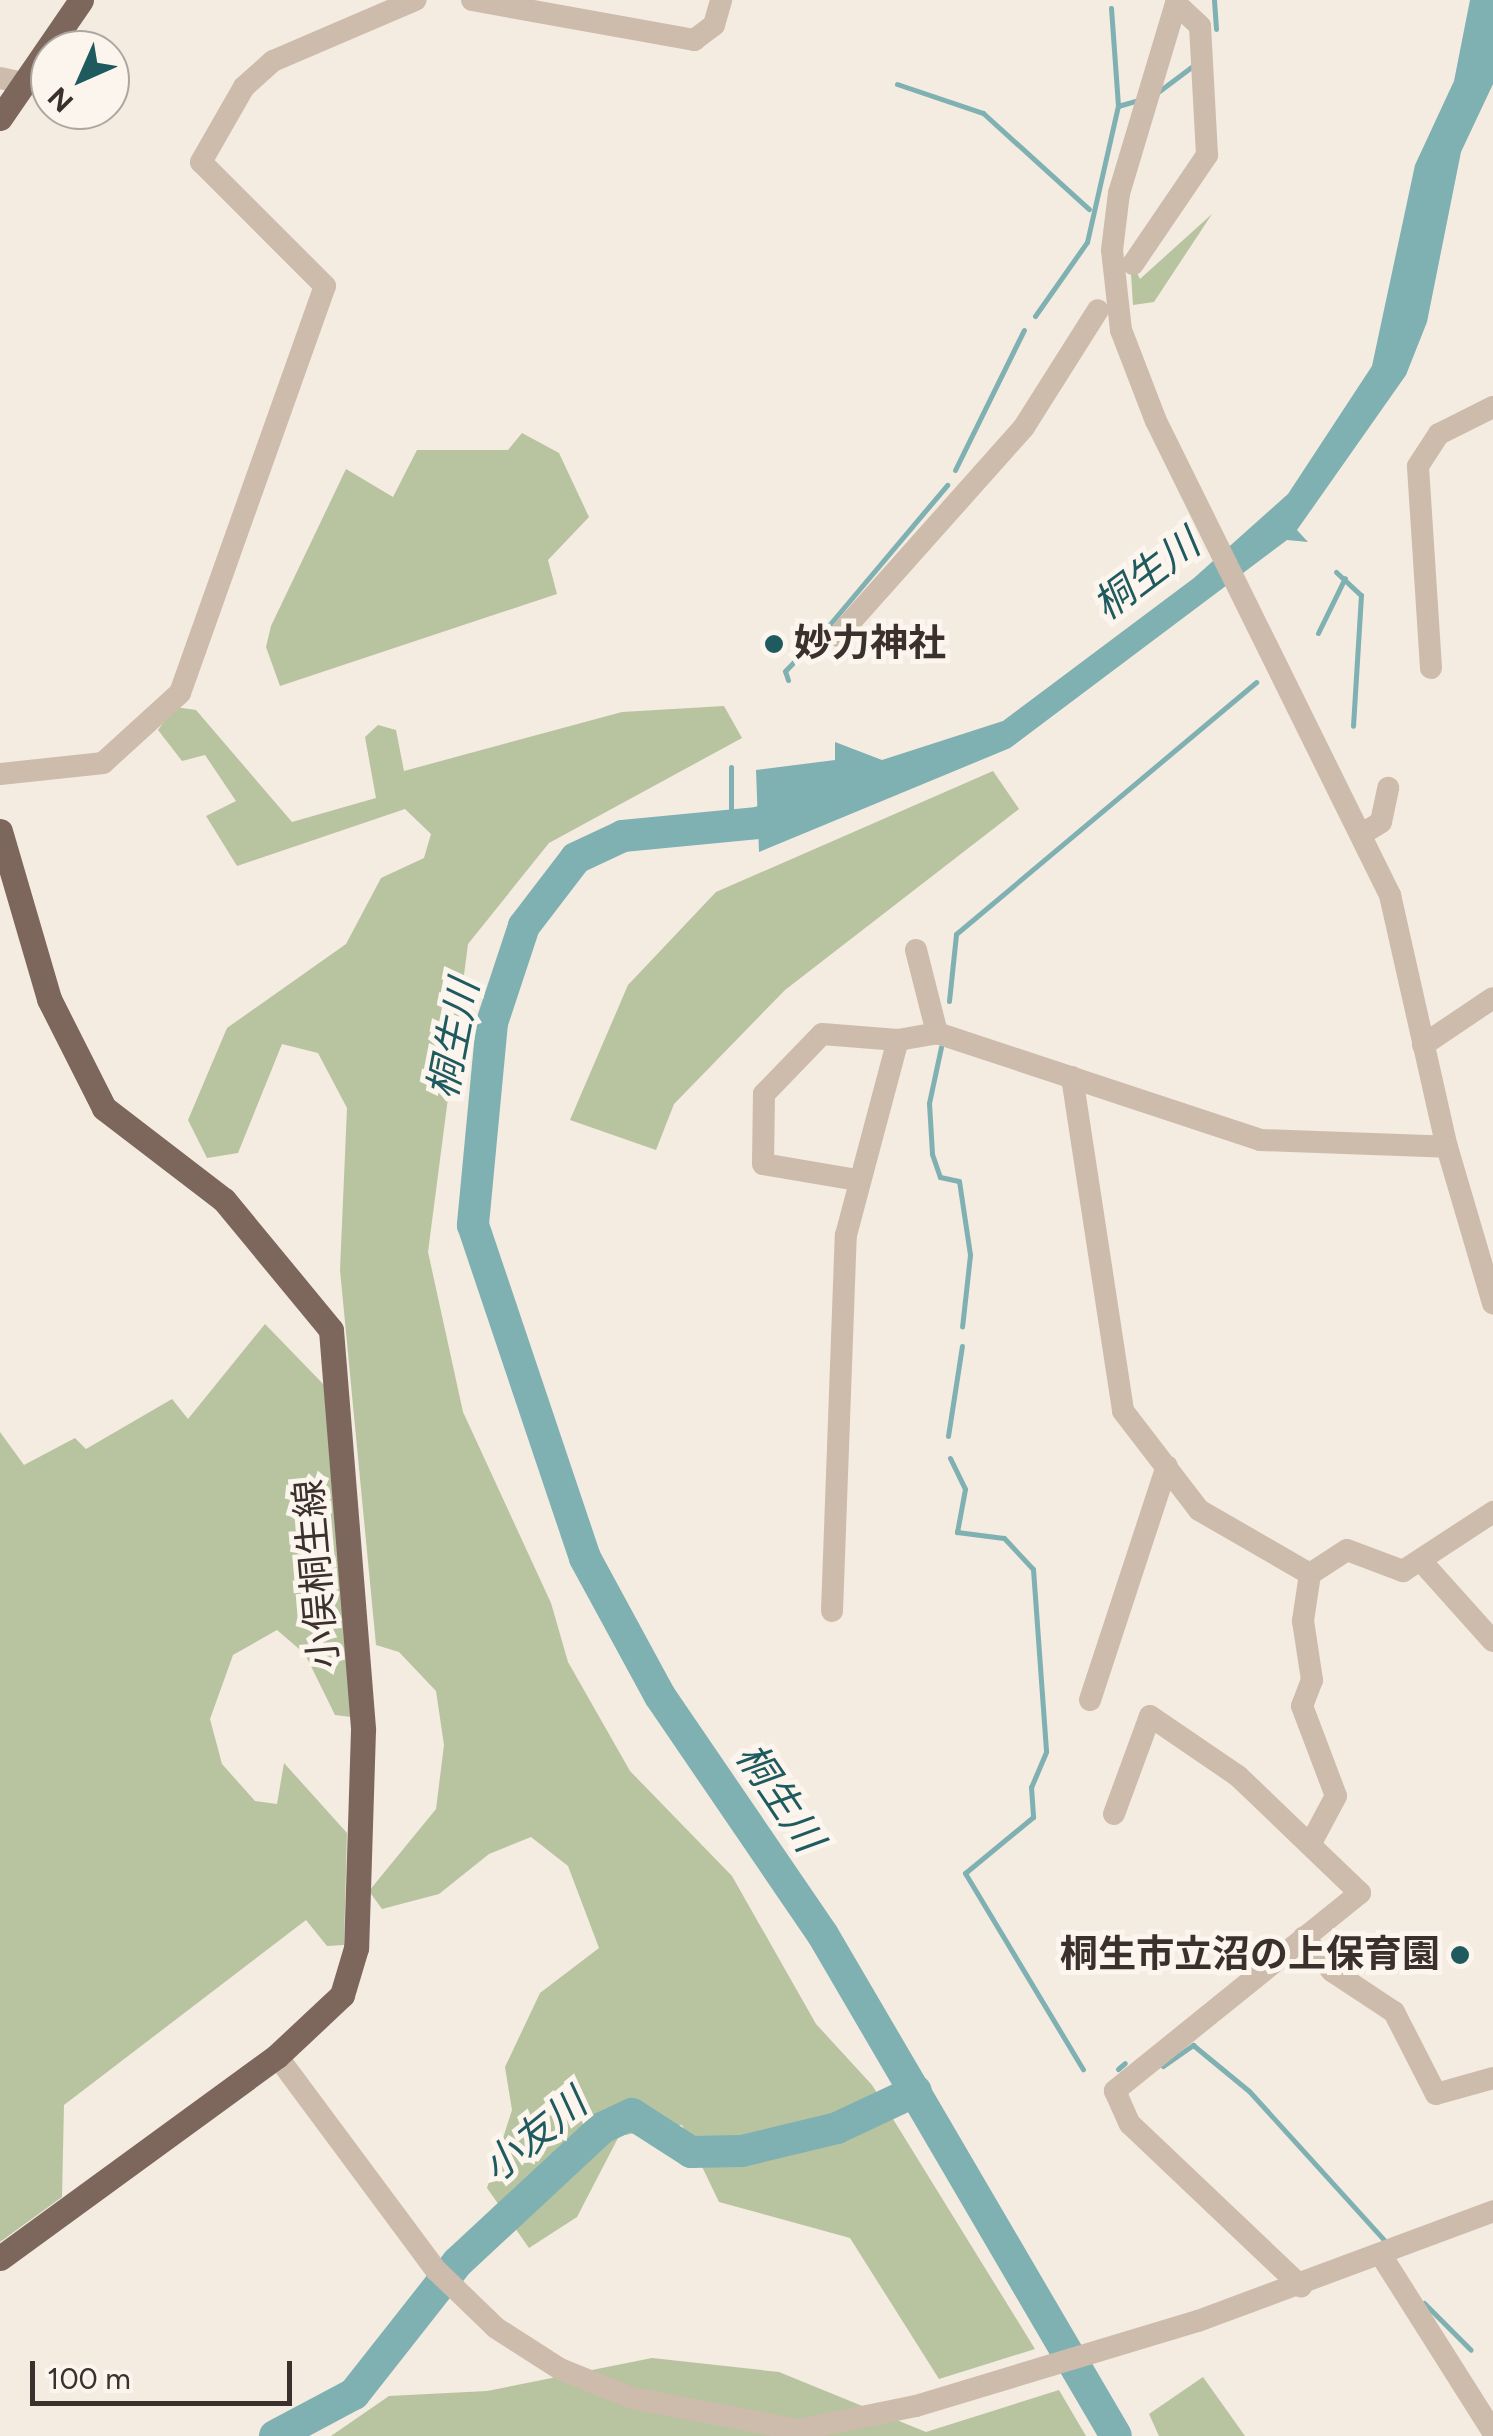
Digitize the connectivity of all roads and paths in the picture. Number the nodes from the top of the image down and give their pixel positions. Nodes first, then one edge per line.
1 (82, 0) edge
2 (415, 0) edge
3 (472, 0) edge
4 (721, 0) edge
5 (1176, 2) edge
6 (10, 80) edge
7 (0, 118) edge
8 (1133, 264) dead end
9 (1098, 310) dead end
10 (1493, 407) edge
11 (838, 636) dead end
12 (1430, 668) dead end
13 (0, 774) edge
14 (1388, 788) dead end
15 (0, 831) edge
16 (1362, 834) junction
17 (916, 950) dead end
18 (1493, 998) edge
19 (937, 1033) junction
20 (898, 1040) junction
21 (1423, 1045) junction
22 (1072, 1078) junction
23 (1446, 1147) junction
24 (857, 1180) junction
25 (1493, 1303) edge
26 (1166, 1466) junction
27 (1493, 1512) edge
28 (1422, 1562) junction
29 (1310, 1574) junction
30 (832, 1611) dead end
31 (1493, 1641) edge
32 (1090, 1700) dead end
33 (1114, 1814) dead end
34 (1312, 1840) junction
35 (1304, 1937) junction
36 (277, 2056) junction
37 (1493, 2078) edge
38 (1493, 2211) edge
39 (1382, 2255) junction
40 (0, 2258) edge
41 (1301, 2286) junction
42 (1485, 2404) edge
43 (1493, 2432) edge

1 - 6 main road
2 - 13 street
3 - 4 street
5 - 8 street
5 - 16 street
6 - 7 main road
9 - 11 street
10 - 12 street
14 - 16 street
15 - 36 main road, 小俣桐生線
16 - 21 street
17 - 19 street
18 - 21 street
19 - 20 street
19 - 22 street
20 - 24 street
20 - 24 street
21 - 23 street
22 - 23 street
22 - 26 street
23 - 25 street
24 - 30 street
26 - 29 street
26 - 32 street
27 - 28 street
28 - 29 street
28 - 31 street
29 - 34 street
33 - 34 street
34 - 35 street
35 - 37 street
35 - 41 street
36 - 40 main road, 小俣桐生線
36 - 41 street
38 - 39 street
39 - 41 street
39 - 42 street
42 - 43 street

